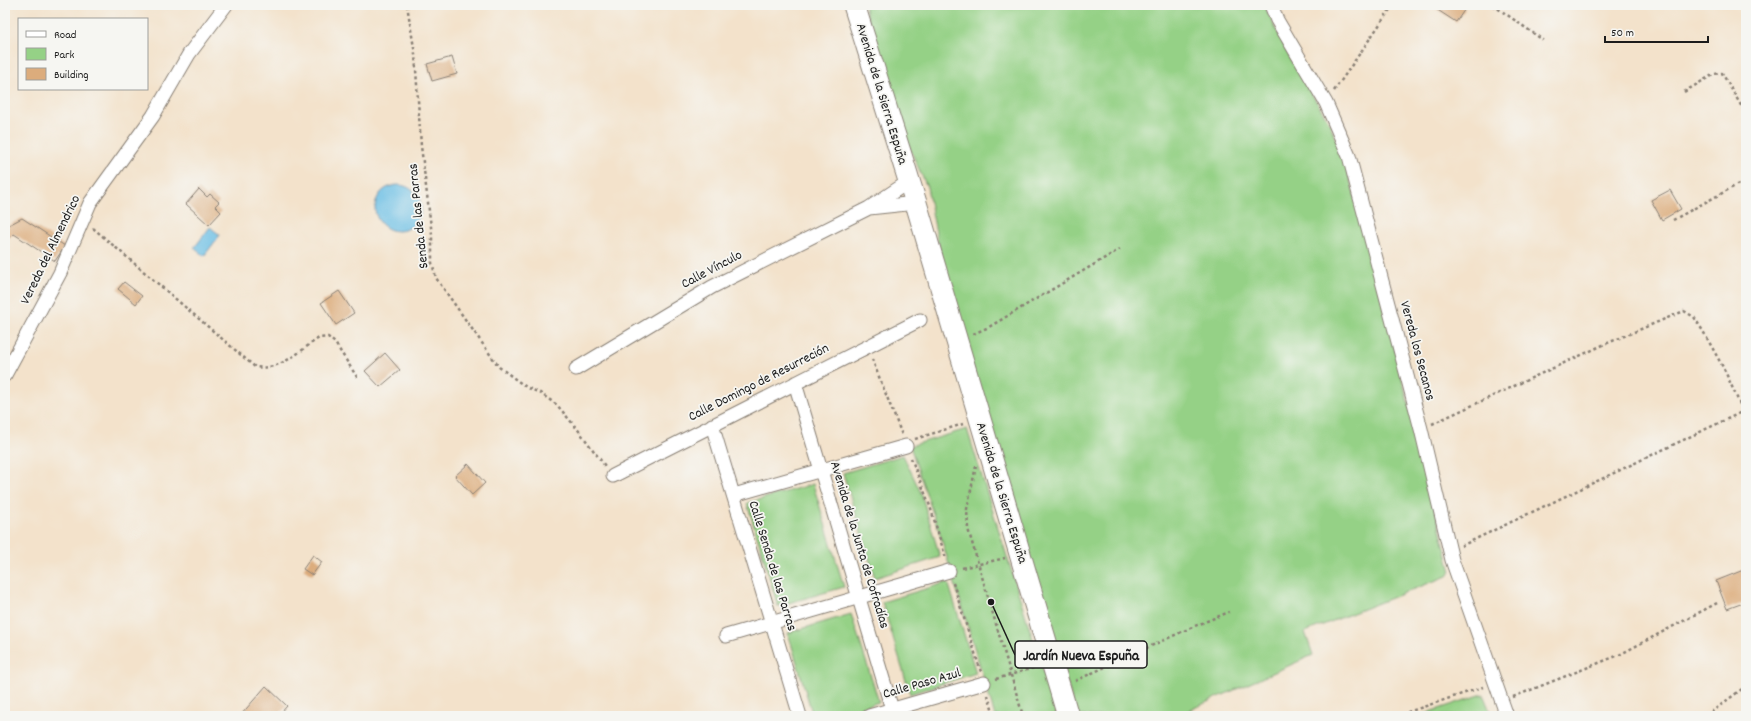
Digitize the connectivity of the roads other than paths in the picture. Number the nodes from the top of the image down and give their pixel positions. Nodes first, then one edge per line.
1 (226, 5) edge
2 (854, 5) edge
3 (1271, 5) edge
4 (908, 182) junction
5 (916, 203) junction
6 (869, 208) junction
7 (936, 270) junction
8 (920, 320) dead end
9 (576, 369) dead end
10 (5, 375) edge
11 (794, 383) junction
12 (712, 425) junction
13 (905, 444) road end
14 (821, 470) junction
15 (613, 476) road end
16 (734, 495) junction
17 (949, 571) road end
18 (858, 598) junction
19 (772, 623) junction
20 (726, 636) dead end
21 (984, 683) road end
22 (893, 712) edge
23 (800, 716) edge
24 (869, 716) edge
25 (1068, 716) edge
26 (1507, 716) edge

1 - 10 street, Vereda del Almendrico
2 - 4 main road, Avenida de la Sierra Espuña
3 - 26 street, Vereda los Secanos
4 - 5 main road, Avenida de la Sierra Espuña
4 - 6 street, Calle Vínculo
4 - 7 main road, Avenida de la Sierra Espuña
5 - 6 street, Calle Vínculo
5 - 7 main road, Avenida de la Sierra Espuña
6 - 9 street, Calle Vínculo
7 - 25 main road, Avenida de la Sierra Espuña
8 - 11 street, Calle Domingo de Resurreción
11 - 12 street, Calle Domingo de Resurreción
11 - 14 street, Avenida de la Junta de Cofradías
12 - 15 street, Calle Domingo de Resurreción
12 - 16 street, Calle Senda de las Parras
13 - 14 street
14 - 16 street
14 - 18 street, Avenida de la Junta de Cofradías
16 - 19 street, Calle Senda de las Parras
17 - 18 street
18 - 19 street
18 - 22 street, Avenida de la Junta de Cofradías
19 - 20 street
19 - 23 street, Calle Senda de las Parras
21 - 22 street, Calle Paso Azul
22 - 24 street, Calle Paso Azul

